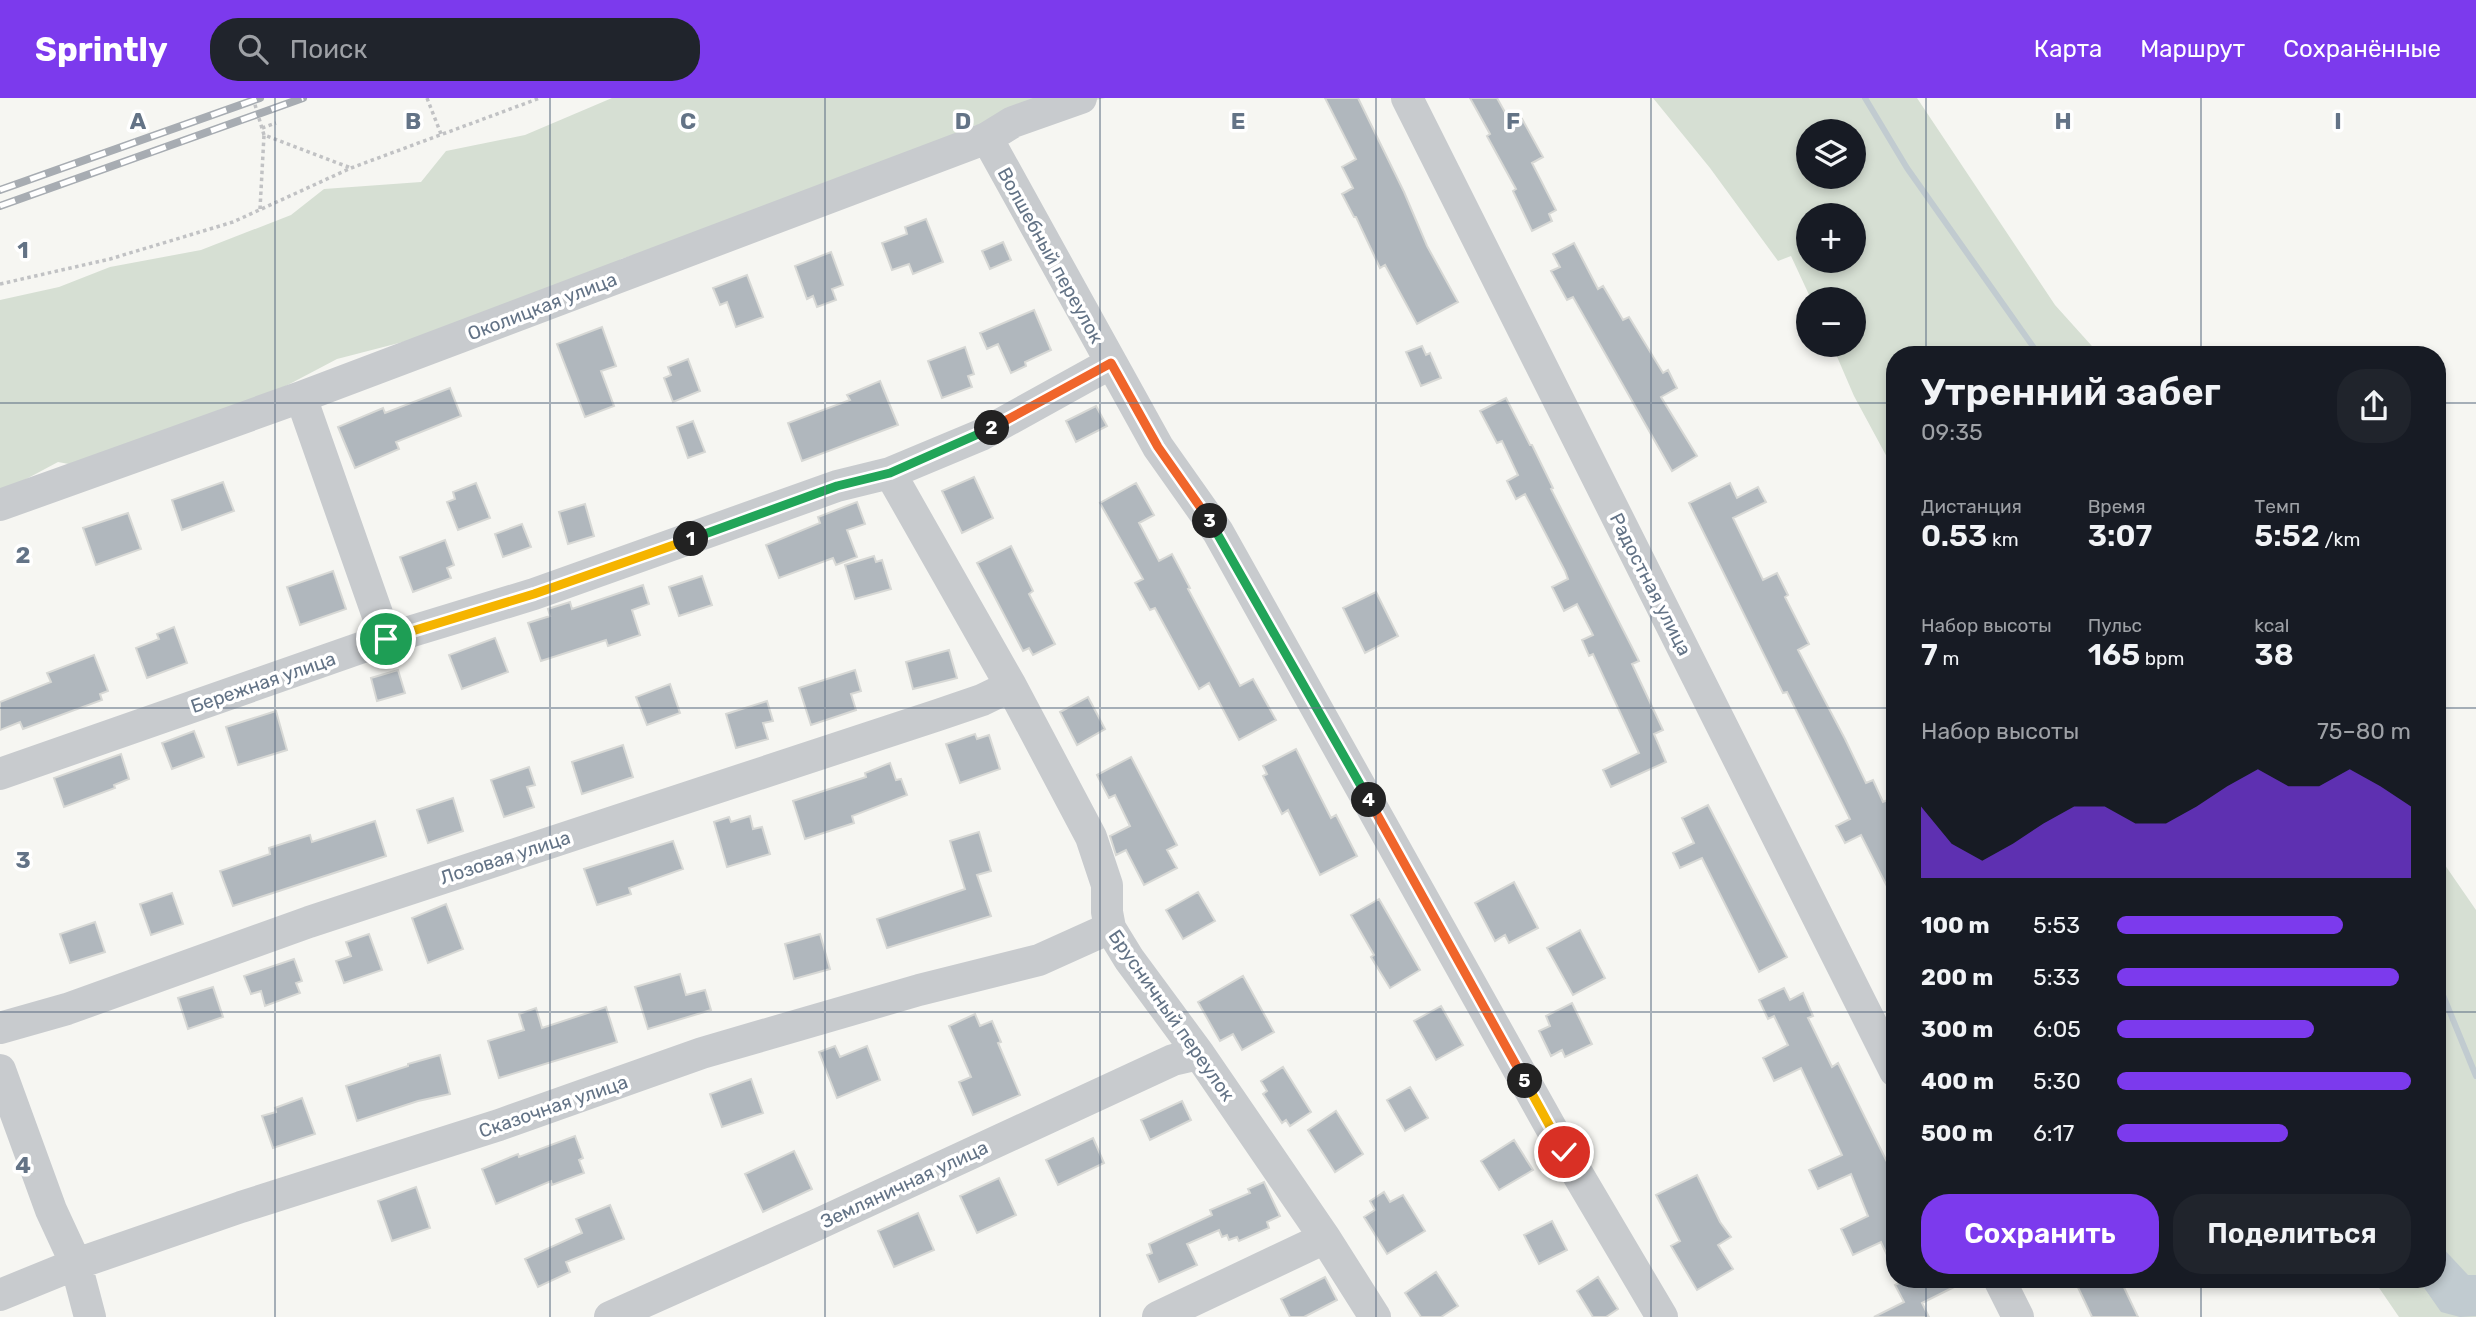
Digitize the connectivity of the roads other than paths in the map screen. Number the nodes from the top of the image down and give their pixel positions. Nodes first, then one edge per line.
1 (1081, 98) edge
2 (1407, 98) edge
3 (987, 138) junction
4 (1111, 363) junction
5 (301, 397) junction
6 (890, 473) junction
7 (0, 505) edge
8 (386, 639) junction
9 (1011, 686) junction
10 (0, 774) edge
11 (1110, 928) junction
12 (0, 1028) edge
13 (1886, 1053) edge
14 (1199, 1054) junction
15 (0, 1070) edge
16 (1325, 1238) junction
17 (76, 1264) junction
18 (2004, 1288) edge
19 (0, 1295) edge
20 (90, 1317) edge
21 (610, 1317) edge
22 (1158, 1317) edge
23 (1375, 1317) edge
24 (1662, 1317) edge
25 (2018, 1317) edge

1 - 3 street, Околицкая улица
2 - 13 street, Радостная улица
3 - 4 street, Волшебный переулок
3 - 5 street, Околицкая улица
4 - 6 street, Бережная улица
4 - 24 street, Волшебный переулок
5 - 7 street, Околицкая улица
5 - 8 street
6 - 8 street, Бережная улица
6 - 9 street, Брусничный переулок
8 - 10 street, Бережная улица
9 - 11 street, Брусничный переулок
9 - 12 street, Лозовая улица
11 - 14 street, Брусничный переулок
11 - 17 street, Сказочная улица
14 - 16 street, Брусничный переулок
14 - 21 street, Земляничная улица
15 - 17 street
16 - 22 street
16 - 23 street, Брусничный переулок
17 - 19 street, Сказочная улица
17 - 20 street
18 - 25 street

